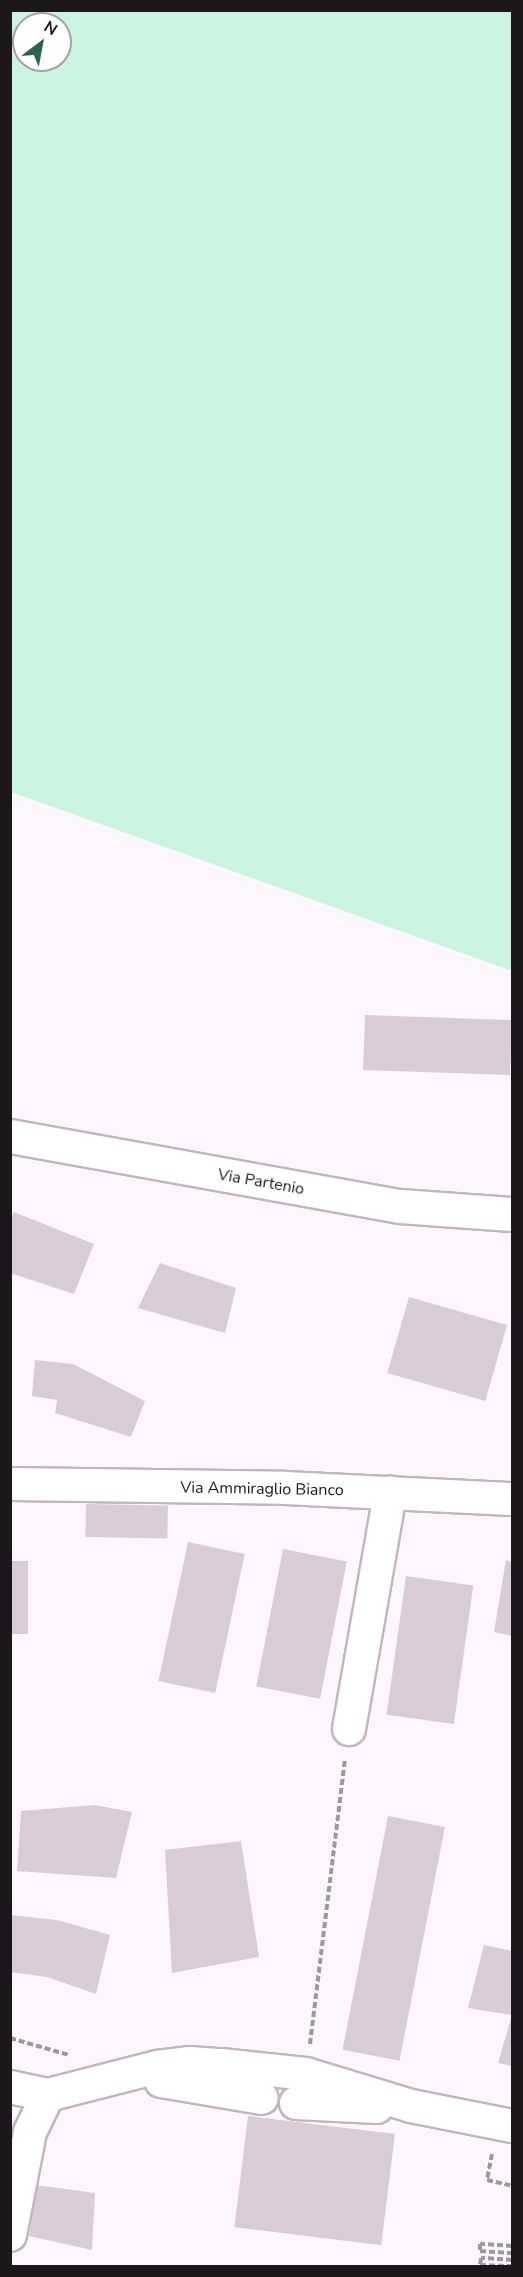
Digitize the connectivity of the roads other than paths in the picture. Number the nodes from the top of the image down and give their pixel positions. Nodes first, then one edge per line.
1 (10, 1136) edge
2 (513, 1214) edge
3 (10, 1485) edge
4 (390, 1493) junction
5 (513, 1499) edge
6 (349, 1729) road end
7 (100, 2080) junction
8 (10, 2087) edge
9 (48, 2095) junction
10 (262, 2098) dead end
11 (505, 2125) edge
12 (10, 2235) edge

1 - 2 main road, Via Partenio
3 - 4 street, Via Ammiraglio Bianco
4 - 5 street, Via Ammiraglio Bianco
4 - 6 street
7 - 9 street
7 - 10 street
7 - 11 street
8 - 9 street
9 - 12 street

